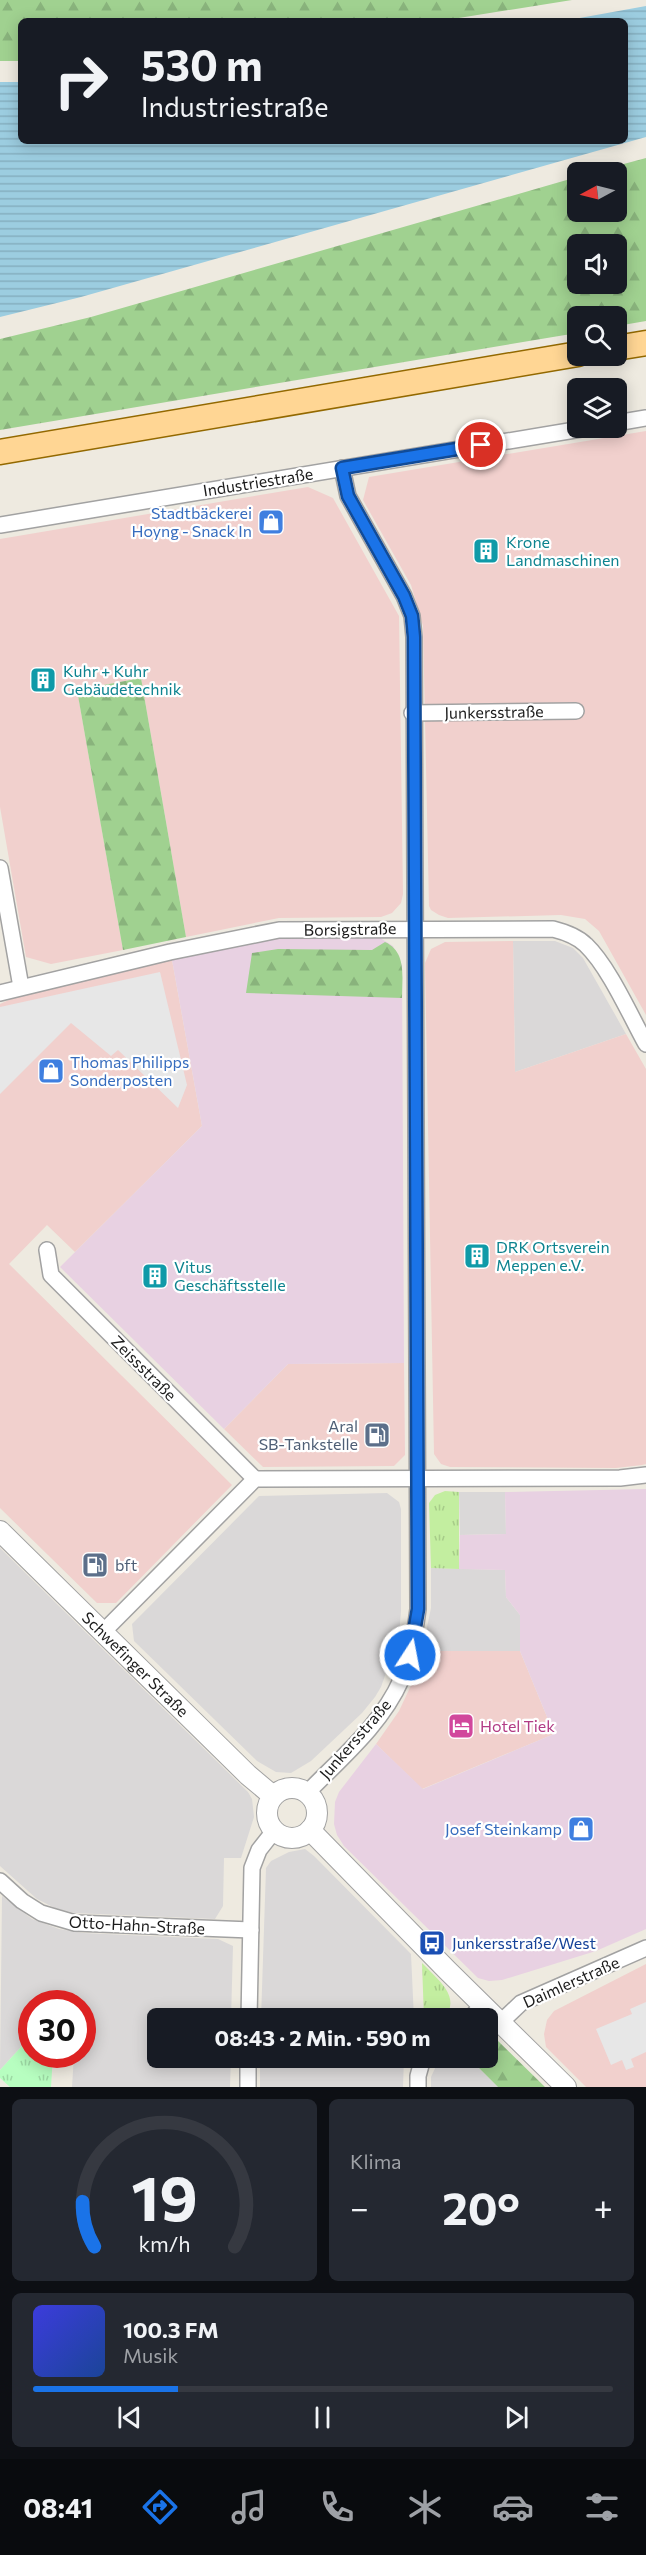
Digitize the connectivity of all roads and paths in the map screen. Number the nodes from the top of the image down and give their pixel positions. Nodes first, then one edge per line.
1 (646, 343) edge
2 (627, 346) edge
3 (567, 356) edge
4 (646, 418) edge
5 (627, 421) edge
6 (567, 431) edge
7 (0, 452) edge
8 (342, 468) junction
9 (0, 525) edge
10 (576, 711) dead end
11 (412, 713) junction
12 (0, 868) edge
13 (416, 928) junction
14 (21, 987) junction
15 (0, 993) edge
16 (646, 1044) edge
17 (47, 1250) dead end
18 (646, 1475) edge
19 (255, 1479) junction
20 (417, 1480) junction
21 (0, 1531) edge
22 (103, 1632) junction
23 (307, 1793) junction
24 (273, 1796) junction
25 (310, 1830) junction
26 (274, 1831) junction
27 (0, 1881) edge
28 (251, 1930) junction
29 (646, 1948) edge
30 (249, 2008) edge
31 (472, 2008) edge
32 (498, 2021) edge
33 (501, 2022) junction
34 (248, 2068) edge
35 (420, 2068) edge
36 (248, 2087) edge
37 (418, 2087) edge
38 (566, 2087) edge

1 - 2 main road
3 - 7 main road
4 - 5 street
6 - 8 street, Industriestraße
8 - 9 street, Industriestraße
8 - 11 street, Junkersstraße
10 - 11 street, Junkersstraße
11 - 13 street, Junkersstraße
12 - 14 street
13 - 14 street, Borsigstraße
13 - 16 street, Borsigstraße
13 - 20 street, Junkersstraße
14 - 15 street, Borsigstraße
17 - 19 street, Zeissstraße
18 - 20 street
19 - 20 street
19 - 22 street
20 - 23 street, Junkersstraße
21 - 22 street, Schwefinger Straße
22 - 24 street, Schwefinger Straße
23 - 24 street
23 - 25 street
24 - 26 street
25 - 26 street
25 - 31 street
26 - 28 street
27 - 28 street, Otto-Hahn-Straße
28 - 30 street
29 - 33 street, Daimlerstraße
32 - 33 street
33 - 38 street
34 - 36 street
35 - 37 street

